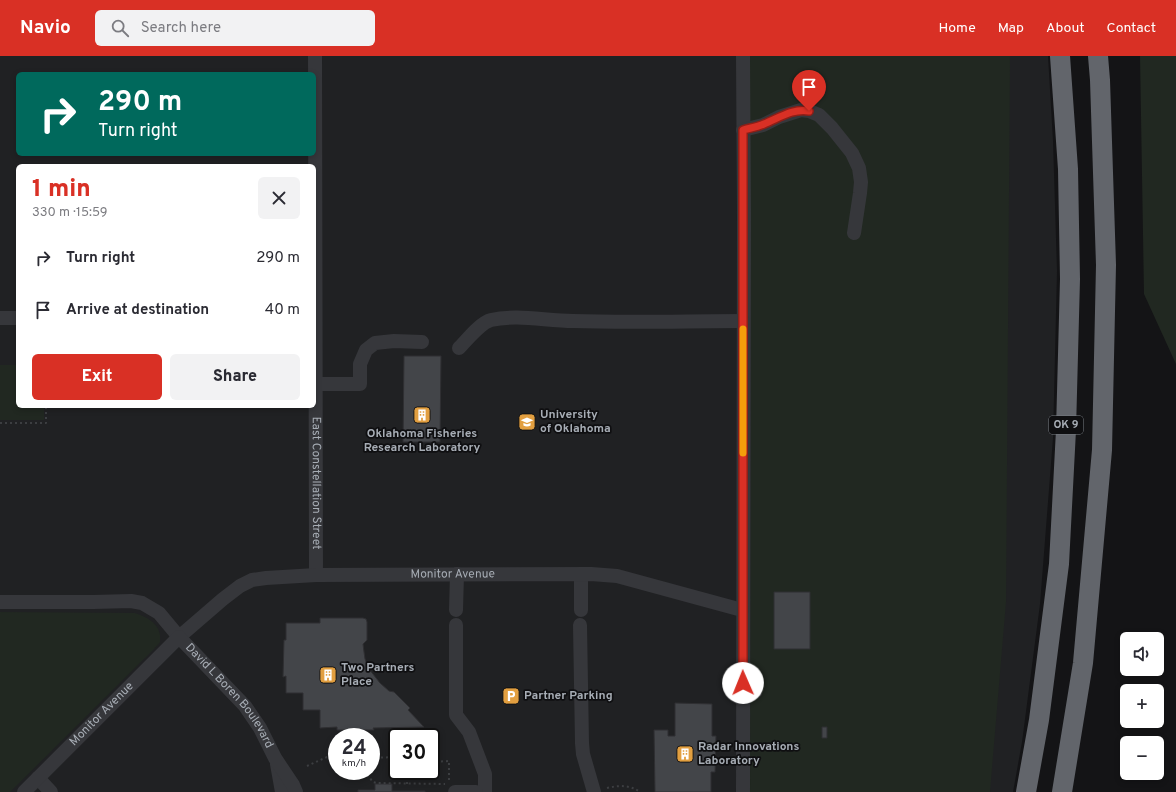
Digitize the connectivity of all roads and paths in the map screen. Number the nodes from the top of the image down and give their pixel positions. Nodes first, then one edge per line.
1 (315, 56) edge
2 (743, 56) edge
3 (1060, 56) edge
4 (1098, 56) edge
5 (315, 72) edge
6 (743, 130) junction
7 (854, 233) dead end
8 (0, 318) edge
9 (16, 318) edge
10 (743, 321) junction
11 (422, 342) dead end
12 (459, 348) dead end
13 (316, 384) edge
14 (46, 408) edge
15 (315, 408) edge
16 (0, 423) edge
17 (457, 574) junction
18 (581, 574) junction
19 (316, 575) junction
20 (0, 602) edge
21 (456, 610) dead end
22 (581, 610) dead end
23 (742, 610) junction
24 (456, 625) dead end
25 (580, 625) dead end
26 (179, 637) junction
27 (328, 757) edge
28 (275, 758) junction
29 (440, 762) edge
30 (307, 766) dead end
31 (38, 778) junction
32 (371, 780) edge
33 (407, 780) edge
34 (407, 784) junction
35 (599, 790) edge
36 (24, 792) edge
37 (51, 792) edge
38 (282, 792) edge
39 (296, 792) edge
40 (455, 792) edge
41 (476, 792) edge
42 (485, 792) edge
43 (640, 792) edge
44 (743, 792) edge
45 (1026, 792) edge
46 (1062, 792) edge

1 - 5 street, East Constellation Street
2 - 6 street
3 - 45 highway, OK 9
4 - 46 highway
6 - 7 street
6 - 10 street
8 - 9 street
10 - 12 street
10 - 23 street
11 - 13 street
14 - 16 path
15 - 19 street, East Constellation Street
17 - 18 street, Monitor Avenue
17 - 19 street, Monitor Avenue
17 - 21 street
18 - 22 street
18 - 23 street, Monitor Avenue
19 - 26 street, Monitor Avenue
20 - 26 street
23 - 44 street
24 - 42 street
25 - 35 street
26 - 28 street, David L Boren Boulevard
26 - 31 street, Monitor Avenue
27 - 30 path
28 - 38 street, David L Boren Boulevard
28 - 39 street, David L Boren Boulevard
29 - 34 path
31 - 36 street, Monitor Avenue
31 - 37 street
32 - 34 path
33 - 34 path
35 - 43 path
40 - 41 street

